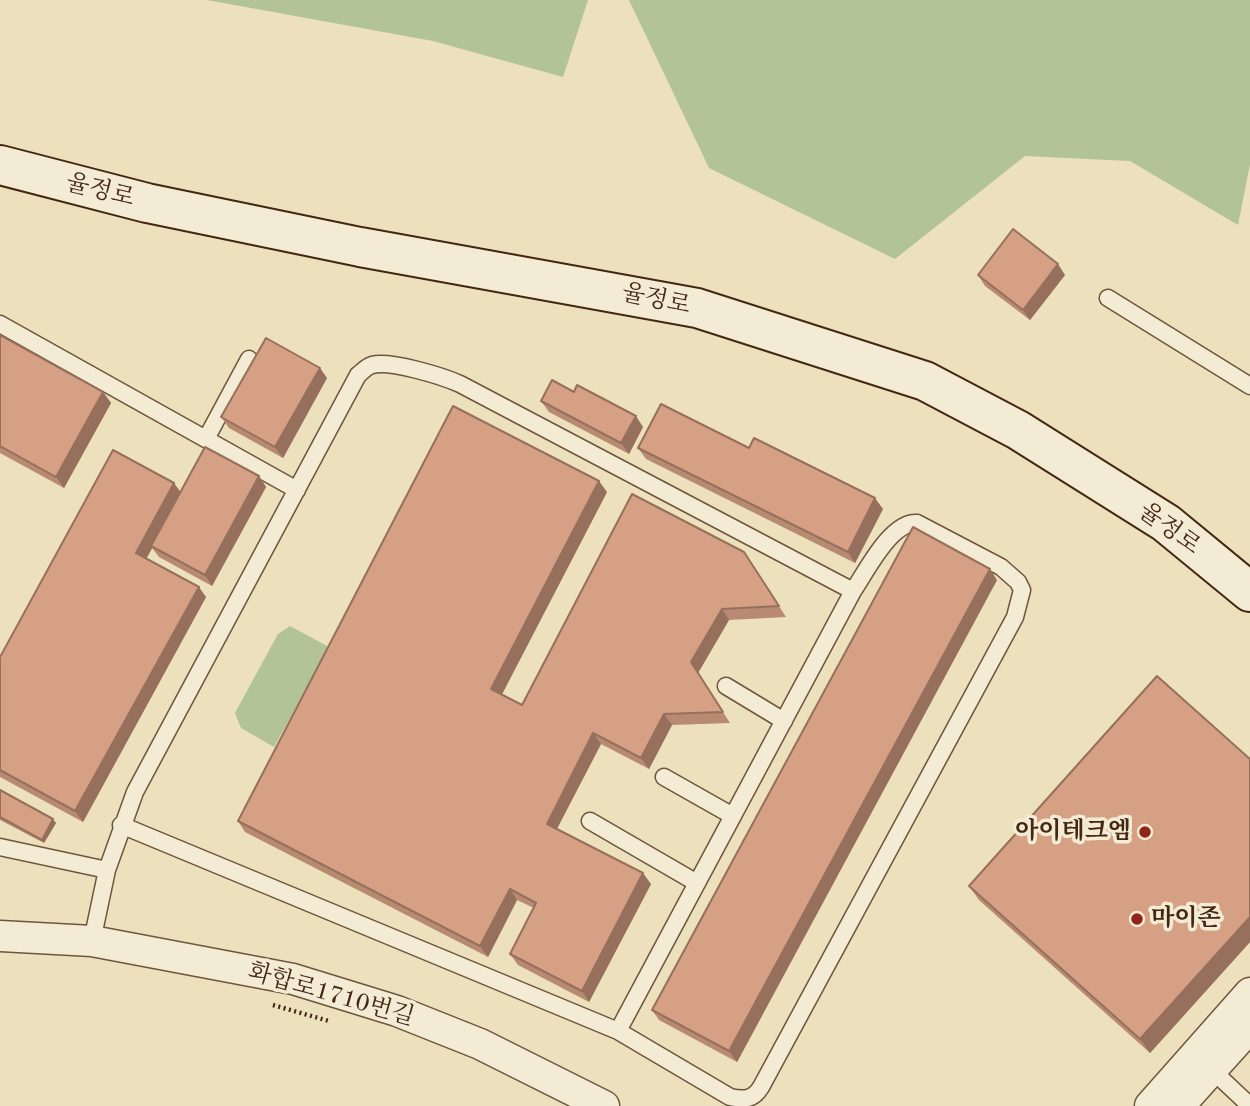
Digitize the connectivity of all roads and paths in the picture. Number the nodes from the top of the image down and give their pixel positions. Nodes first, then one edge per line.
1 (0, 165) edge
2 (1108, 298) dead end
3 (0, 324) edge
4 (249, 359) dead end
5 (1250, 386) edge
6 (206, 439) junction
7 (297, 490) junction
8 (853, 592) junction
9 (1250, 592) edge
10 (726, 686) dead end
11 (784, 721) junction
12 (664, 777) dead end
13 (733, 816) junction
14 (590, 821) dead end
15 (121, 825) junction
16 (1, 846) edge
17 (107, 870) junction
18 (696, 883) junction
19 (0, 936) edge
20 (92, 941) junction
21 (1250, 993) edge
22 (266, 1003) dead end
23 (332, 1022) dead end
24 (1250, 1027) edge
25 (618, 1031) junction
26 (1212, 1070) junction
27 (1246, 1102) edge
28 (604, 1106) edge
29 (1150, 1106) edge
30 (1179, 1106) edge

1 - 9 main road, 율정로
2 - 5 lane
3 - 6 lane
4 - 6 lane
6 - 7 lane
7 - 8 lane
7 - 15 lane
8 - 11 lane
8 - 25 lane
10 - 11 lane
11 - 13 lane
12 - 13 lane
13 - 18 lane
14 - 18 lane
15 - 17 lane
15 - 25 lane
16 - 17 lane
17 - 20 lane
18 - 25 lane
19 - 20 street, 화합로1710번길
20 - 28 street, 화합로1710번길
21 - 29 street
22 - 23 path
24 - 26 street
26 - 27 lane
26 - 30 street

